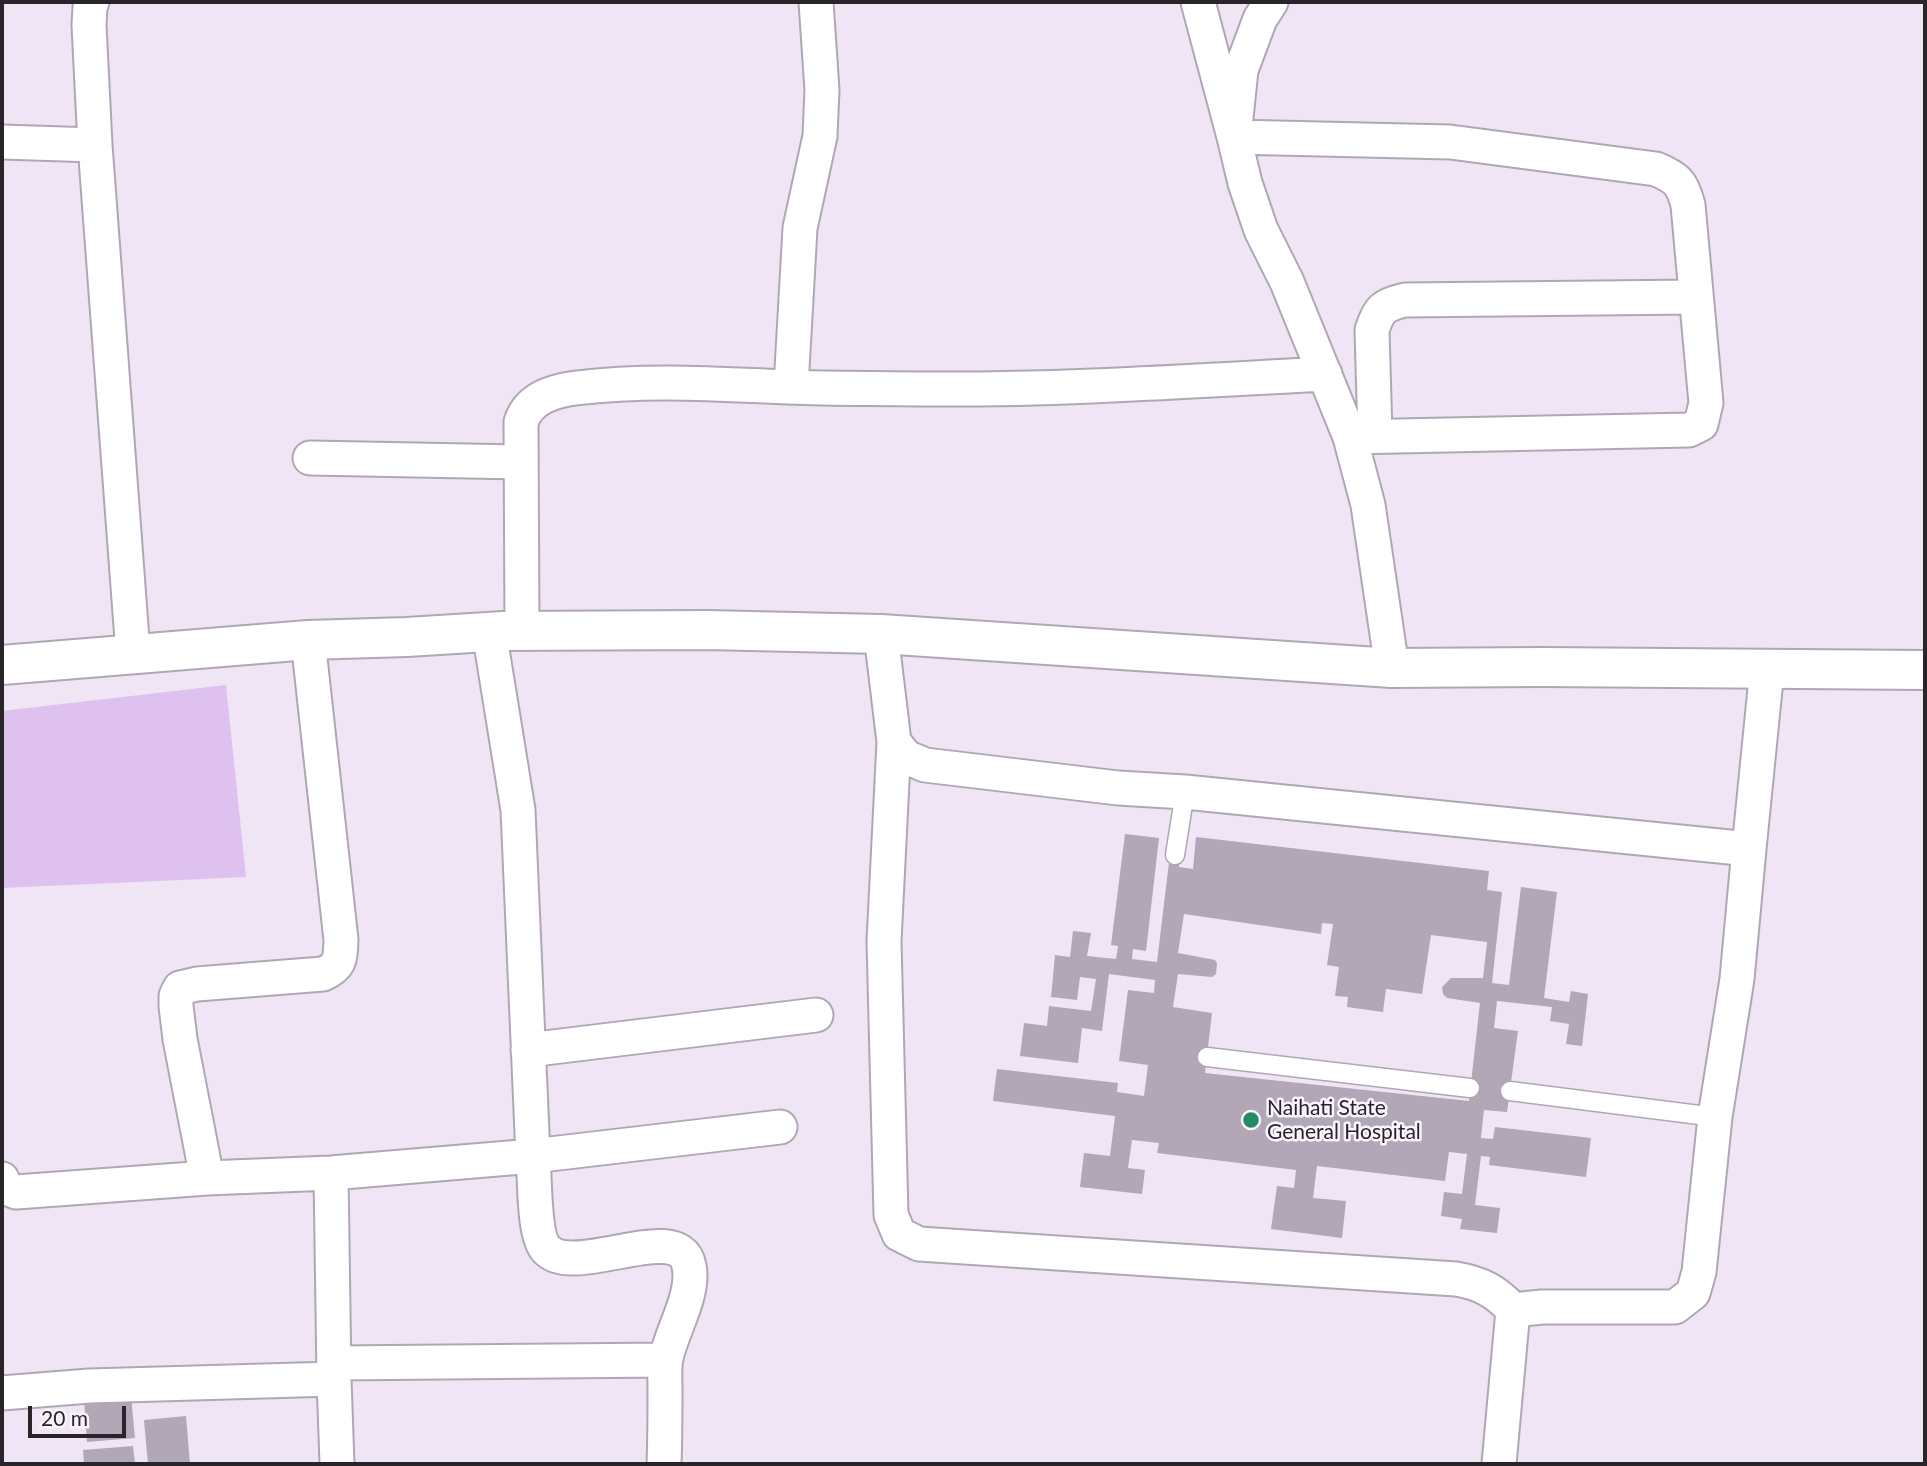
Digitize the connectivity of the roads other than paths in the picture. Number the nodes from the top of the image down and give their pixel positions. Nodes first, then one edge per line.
1 (92, 2) edge
2 (816, 2) edge
3 (1198, 2) edge
4 (1271, 2) edge
5 (1234, 137) junction
6 (2, 142) edge
7 (95, 145) junction
8 (1695, 297) junction
9 (1325, 374) junction
10 (791, 387) junction
11 (1362, 436) junction
12 (310, 457) dead end
13 (522, 462) junction
14 (505, 632) junction
15 (881, 634) junction
16 (308, 640) junction
17 (133, 653) junction
18 (2, 665) edge
19 (1392, 668) junction
20 (1767, 669) junction
21 (1925, 670) edge
22 (894, 742) junction
23 (1185, 792) junction
24 (1749, 849) junction
25 (1175, 855) dead end
26 (816, 1014) dead end
27 (528, 1050) junction
28 (1207, 1057) dead end
29 (1470, 1088) dead end
30 (1510, 1091) dead end
31 (1715, 1116) junction
32 (780, 1127) dead end
33 (533, 1156) junction
34 (331, 1173) junction
35 (207, 1178) junction
36 (2, 1179) edge
37 (1513, 1310) junction
38 (665, 1360) junction
39 (335, 1371) junction
40 (2, 1393) edge
41 (337, 1464) edge
42 (664, 1464) edge
43 (1499, 1464) edge

1 - 7 street
2 - 10 street
3 - 5 street
4 - 5 street
5 - 8 street
5 - 9 street
6 - 7 street
7 - 17 street
8 - 11 street
8 - 11 street
9 - 10 street
9 - 11 street
10 - 13 street
11 - 19 street
12 - 13 street
13 - 14 street
14 - 15 street
14 - 16 street
14 - 27 street
15 - 19 street
15 - 22 street
16 - 17 street
16 - 35 street
17 - 18 street
19 - 20 street
20 - 21 street
20 - 24 street
22 - 23 street
22 - 37 street
23 - 24 street
23 - 25 lane
24 - 31 street
26 - 27 street
27 - 33 street
28 - 29 lane
30 - 31 lane
31 - 37 street
32 - 33 street
33 - 34 street
33 - 38 street
34 - 35 street
34 - 39 street
35 - 36 street
37 - 43 street
38 - 39 street
38 - 42 street
39 - 40 street
39 - 41 street

